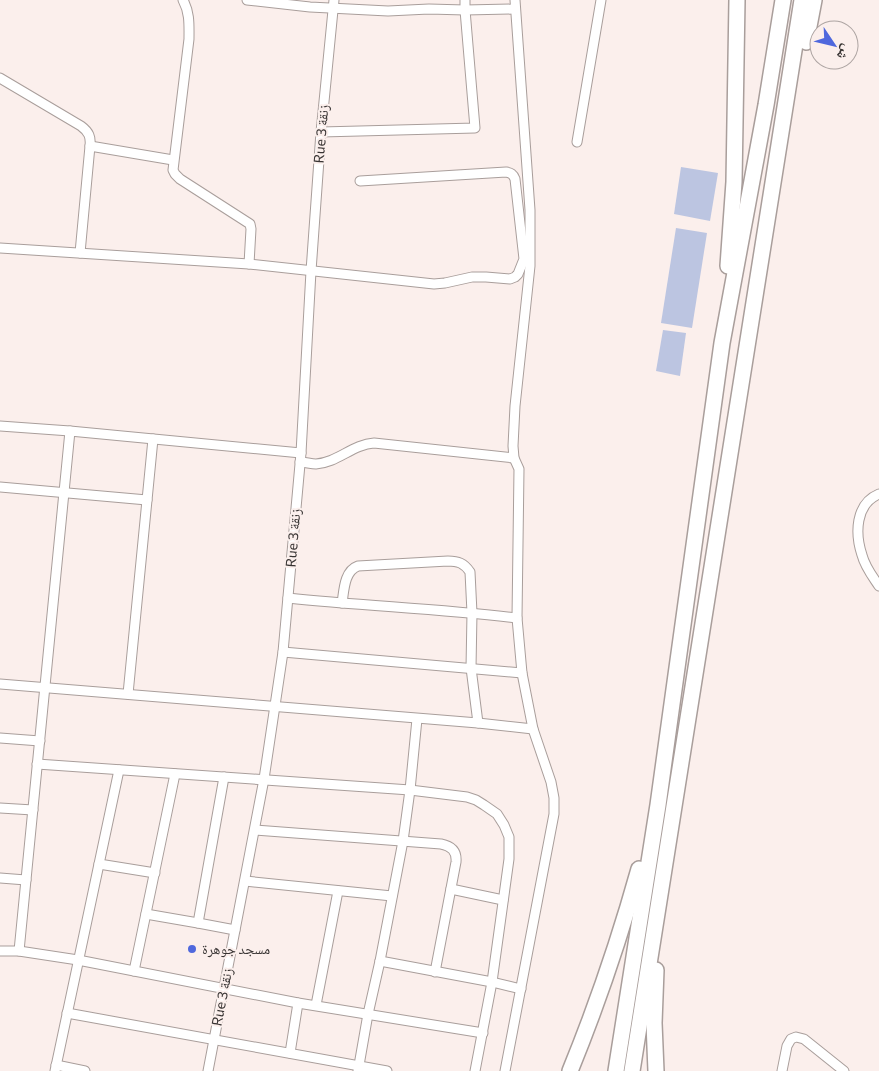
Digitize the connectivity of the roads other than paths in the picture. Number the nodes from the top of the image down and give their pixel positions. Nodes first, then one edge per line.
1 (183, 0) edge
2 (248, 0) edge
3 (465, 0) edge
4 (601, 0) edge
5 (737, 0) edge
6 (783, 0) edge
7 (802, 0) edge
8 (814, 0) edge
9 (334, 4) edge
10 (515, 5) edge
11 (464, 10) junction
12 (0, 78) edge
13 (321, 132) junction
14 (578, 142) dead end
15 (90, 146) junction
16 (173, 160) junction
17 (360, 181) dead end
18 (0, 248) edge
19 (80, 253) junction
20 (249, 264) junction
21 (311, 271) junction
22 (758, 281) junction
23 (722, 343) junction
24 (0, 426) edge
25 (70, 431) junction
26 (153, 439) junction
27 (300, 458) junction
28 (514, 458) junction
29 (0, 488) edge
30 (64, 493) junction
31 (879, 494) edge
32 (147, 500) junction
33 (879, 586) edge
34 (288, 598) junction
35 (342, 604) junction
36 (472, 613) junction
37 (517, 618) junction
38 (283, 652) junction
39 (471, 668) junction
40 (522, 673) junction
41 (0, 684) edge
42 (45, 687) junction
43 (128, 694) junction
44 (274, 707) junction
45 (417, 719) junction
46 (478, 723) junction
47 (533, 729) junction
48 (0, 738) edge
49 (40, 741) junction
50 (37, 764) junction
51 (118, 770) junction
52 (175, 774) junction
53 (224, 777) junction
54 (264, 779) junction
55 (410, 790) junction
56 (658, 805) junction
57 (0, 808) edge
58 (33, 810) junction
59 (673, 811) junction
60 (255, 830) junction
61 (403, 842) junction
62 (99, 864) junction
63 (155, 873) junction
64 (0, 878) edge
65 (26, 880) junction
66 (245, 881) junction
67 (451, 889) junction
68 (338, 891) junction
69 (392, 896) junction
70 (503, 900) junction
71 (146, 914) junction
72 (198, 922) junction
73 (236, 930) junction
74 (0, 951) edge
75 (19, 951) junction
76 (78, 960) junction
77 (380, 960) junction
78 (134, 971) junction
79 (435, 972) junction
80 (492, 982) junction
81 (224, 988) junction
82 (521, 989) junction
83 (298, 1003) junction
84 (316, 1005) junction
85 (67, 1013) junction
86 (368, 1014) junction
87 (483, 1033) junction
88 (214, 1040) junction
89 (290, 1053) junction
90 (55, 1068) edge
91 (359, 1068) edge
92 (85, 1071) edge
93 (208, 1071) edge
94 (386, 1071) edge
95 (475, 1071) edge
96 (505, 1071) edge
97 (570, 1071) edge
98 (616, 1071) edge
99 (632, 1071) edge
100 (656, 1071) edge
101 (782, 1071) edge
102 (844, 1071) edge

1 - 16 street
2 - 9 street
3 - 11 street
4 - 14 street
5 - 23 highway
6 - 23 highway
7 - 22 highway
8 - 22 highway
9 - 11 street
9 - 13 street, Rue 3 زنقة
10 - 11 street
10 - 28 street
11 - 13 street
12 - 15 street
13 - 21 street, Rue 3 زنقة
15 - 16 street
15 - 19 street
16 - 20 street
17 - 21 street
18 - 19 street
19 - 20 street
20 - 21 street
21 - 27 street, Rue 3 زنقة
22 - 59 highway
23 - 56 highway
24 - 25 street
25 - 26 street
25 - 30 street
26 - 27 street
26 - 32 street
27 - 28 street
27 - 34 street, Rue 3 زنقة
28 - 37 street
29 - 30 street
30 - 32 street
30 - 42 street
31 - 33 street
32 - 43 street
34 - 35 street
34 - 38 street, Rue 3 زنقة
35 - 36 street
35 - 36 street
36 - 37 street
36 - 39 street
37 - 40 street
38 - 39 street
38 - 44 street, Rue 3 زنقة
39 - 40 street
39 - 46 street
40 - 47 street
41 - 42 street
42 - 43 street
42 - 49 street
43 - 44 street
44 - 45 street
44 - 54 street, Rue 3 زنقة
45 - 46 street
45 - 55 street
46 - 47 street
47 - 82 street
48 - 49 street
49 - 50 street
50 - 51 street
50 - 58 street
51 - 52 street
51 - 62 street
52 - 53 street
52 - 63 street
53 - 54 street
53 - 72 street
54 - 55 street
54 - 60 street, Rue 3 زنقة
55 - 61 street
55 - 70 street
56 - 97 highway
56 - 98 highway
57 - 58 street
58 - 65 street
59 - 99 highway
59 - 100 highway
60 - 61 street
60 - 66 street, Rue 3 زنقة
61 - 67 street
61 - 69 street
62 - 63 street
62 - 76 street
63 - 71 street
64 - 65 street
65 - 75 street
66 - 68 street
66 - 73 street, Rue 3 زنقة
67 - 70 street
67 - 79 street
68 - 69 street
68 - 84 street
69 - 77 street
70 - 80 street
71 - 72 street
71 - 78 street
72 - 73 street
73 - 81 street, Rue 3 زنقة
74 - 75 street
75 - 76 street
76 - 78 street
76 - 85 street
77 - 79 street
77 - 86 street
78 - 81 street
79 - 80 street
80 - 82 street
80 - 87 street
81 - 83 street
81 - 88 street, Rue 3 زنقة
82 - 96 street
83 - 84 street
83 - 89 street
84 - 86 street
85 - 88 street
85 - 90 street
86 - 87 street
86 - 91 street
87 - 95 street
88 - 89 street
88 - 93 street, Rue 3 زنقة
89 - 91 street
90 - 92 street
91 - 94 street
101 - 102 street

